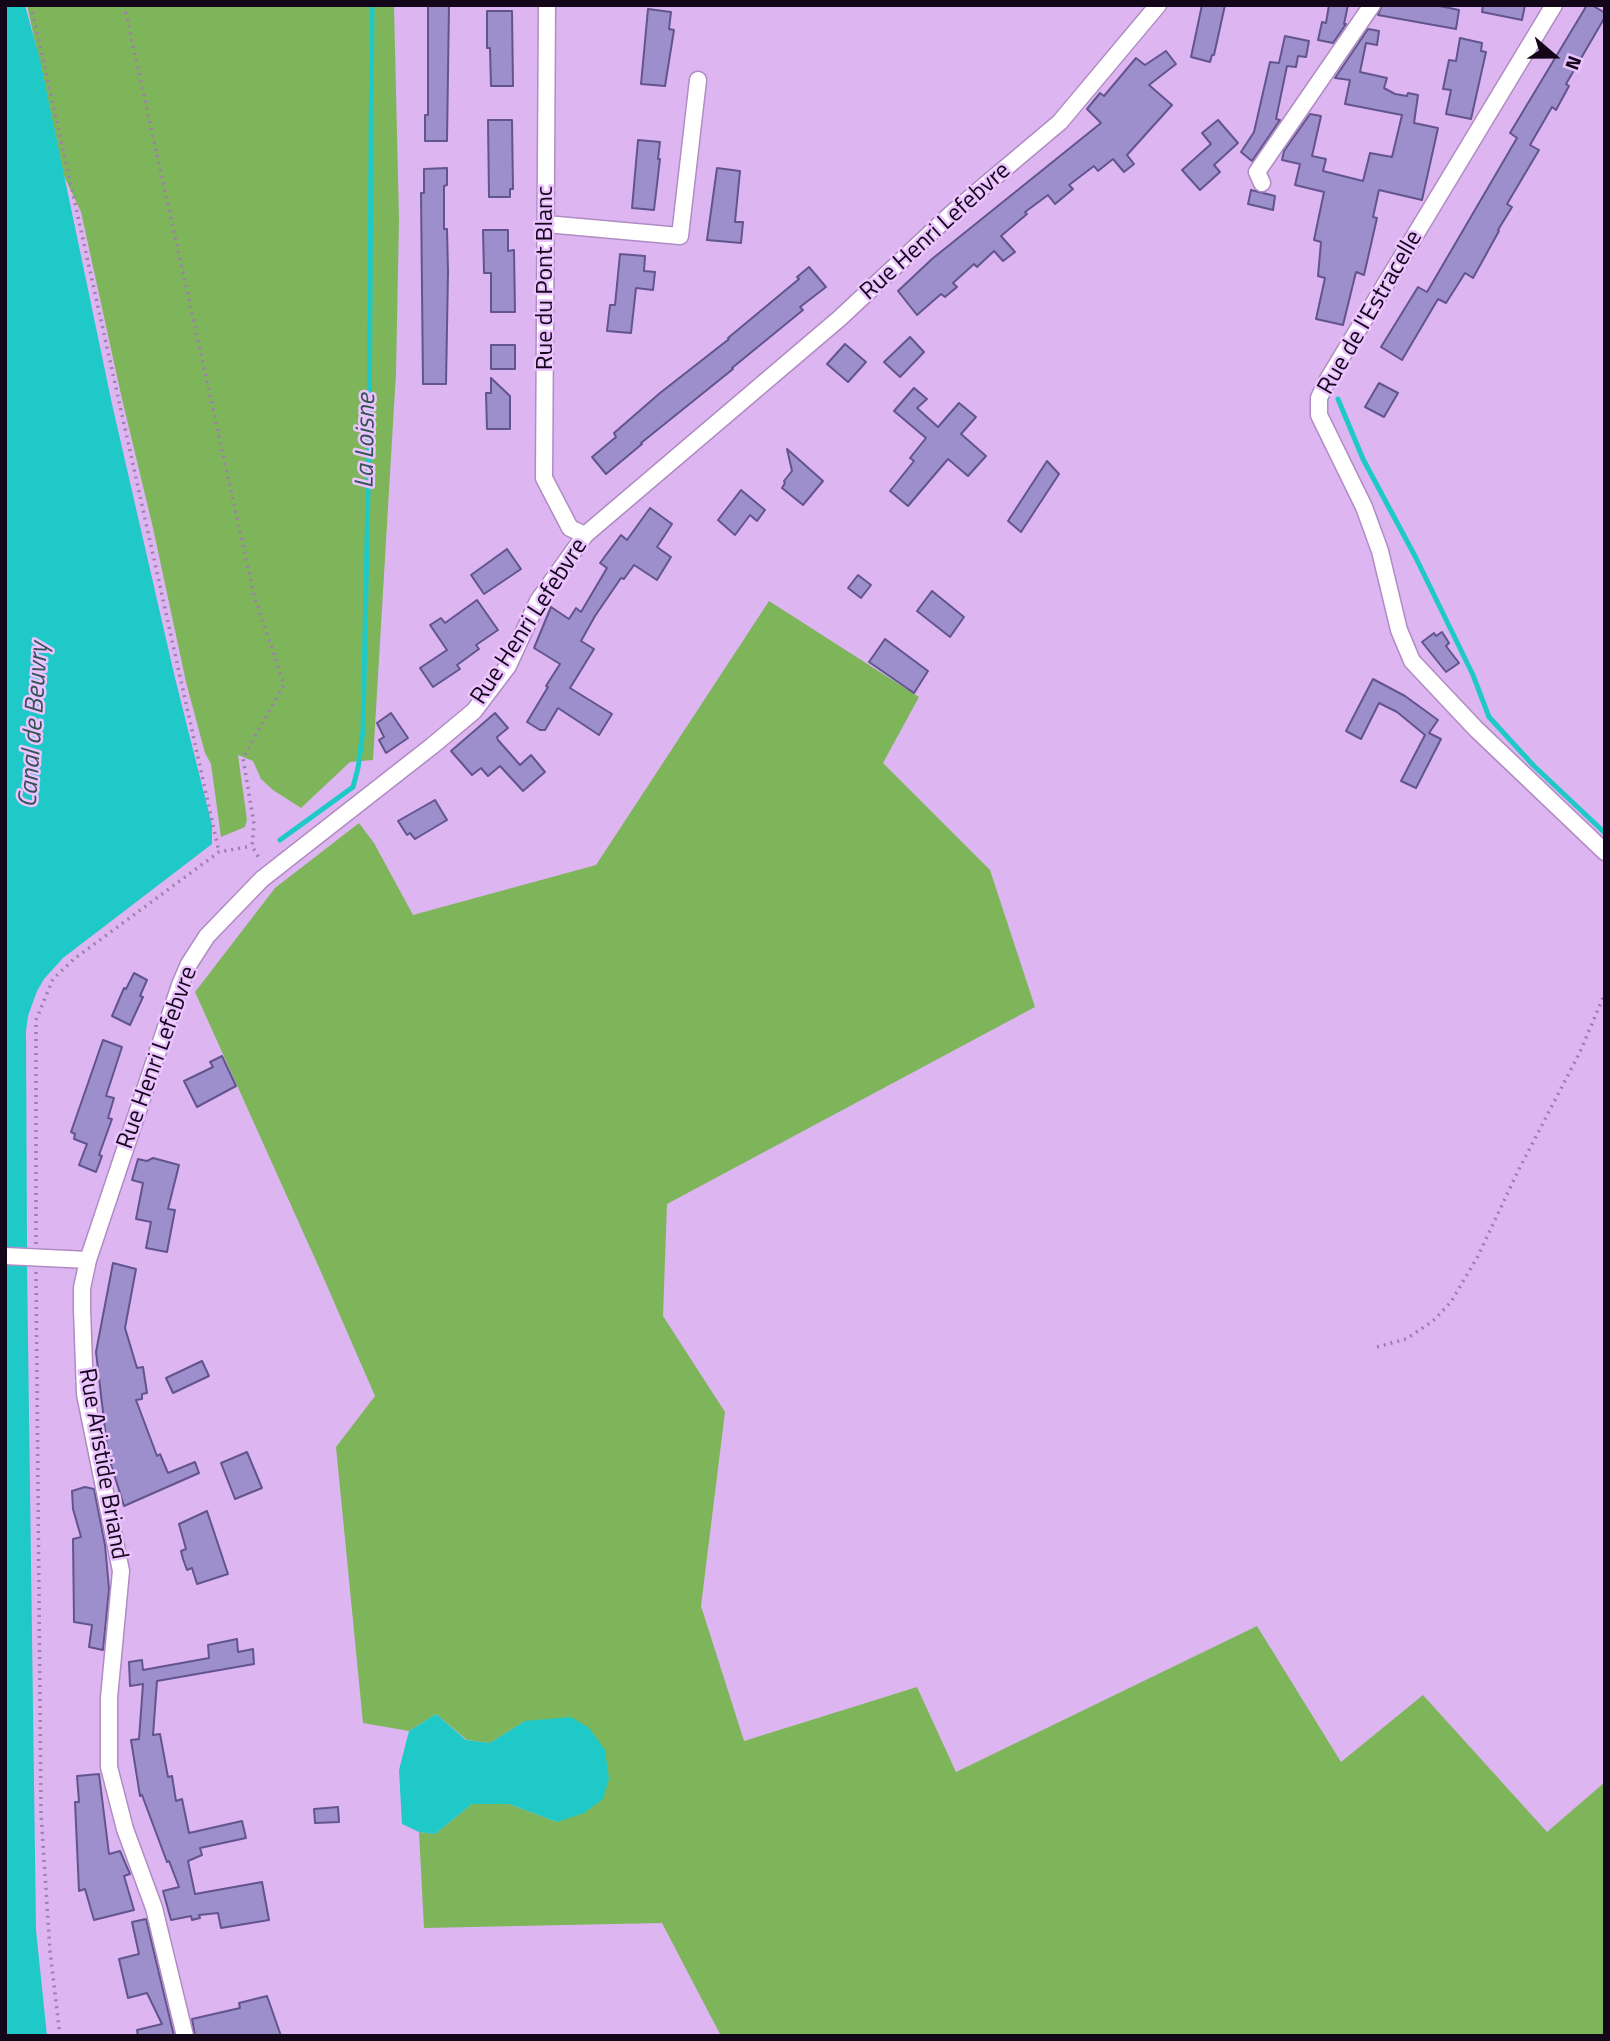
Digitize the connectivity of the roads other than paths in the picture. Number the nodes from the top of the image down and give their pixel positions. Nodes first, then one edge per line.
1 (547, 5) edge
2 (1158, 5) edge
3 (1372, 5) edge
4 (1555, 5) edge
5 (698, 80) dead end
6 (1262, 183) dead end
7 (546, 224) junction
8 (585, 535) junction
9 (1605, 852) edge
10 (21, 1256) edge
11 (88, 1260) junction
12 (185, 2036) edge

1 - 7 street, Rue du Pont Blanc
2 - 8 street, Rue Henri Lefebvre
3 - 6 street
4 - 9 street, Rue de l'Estracelle
5 - 7 street
7 - 8 street, Rue du Pont Blanc
8 - 11 street, Rue Henri Lefebvre
10 - 11 street
11 - 12 street, Rue Aristide Briand

